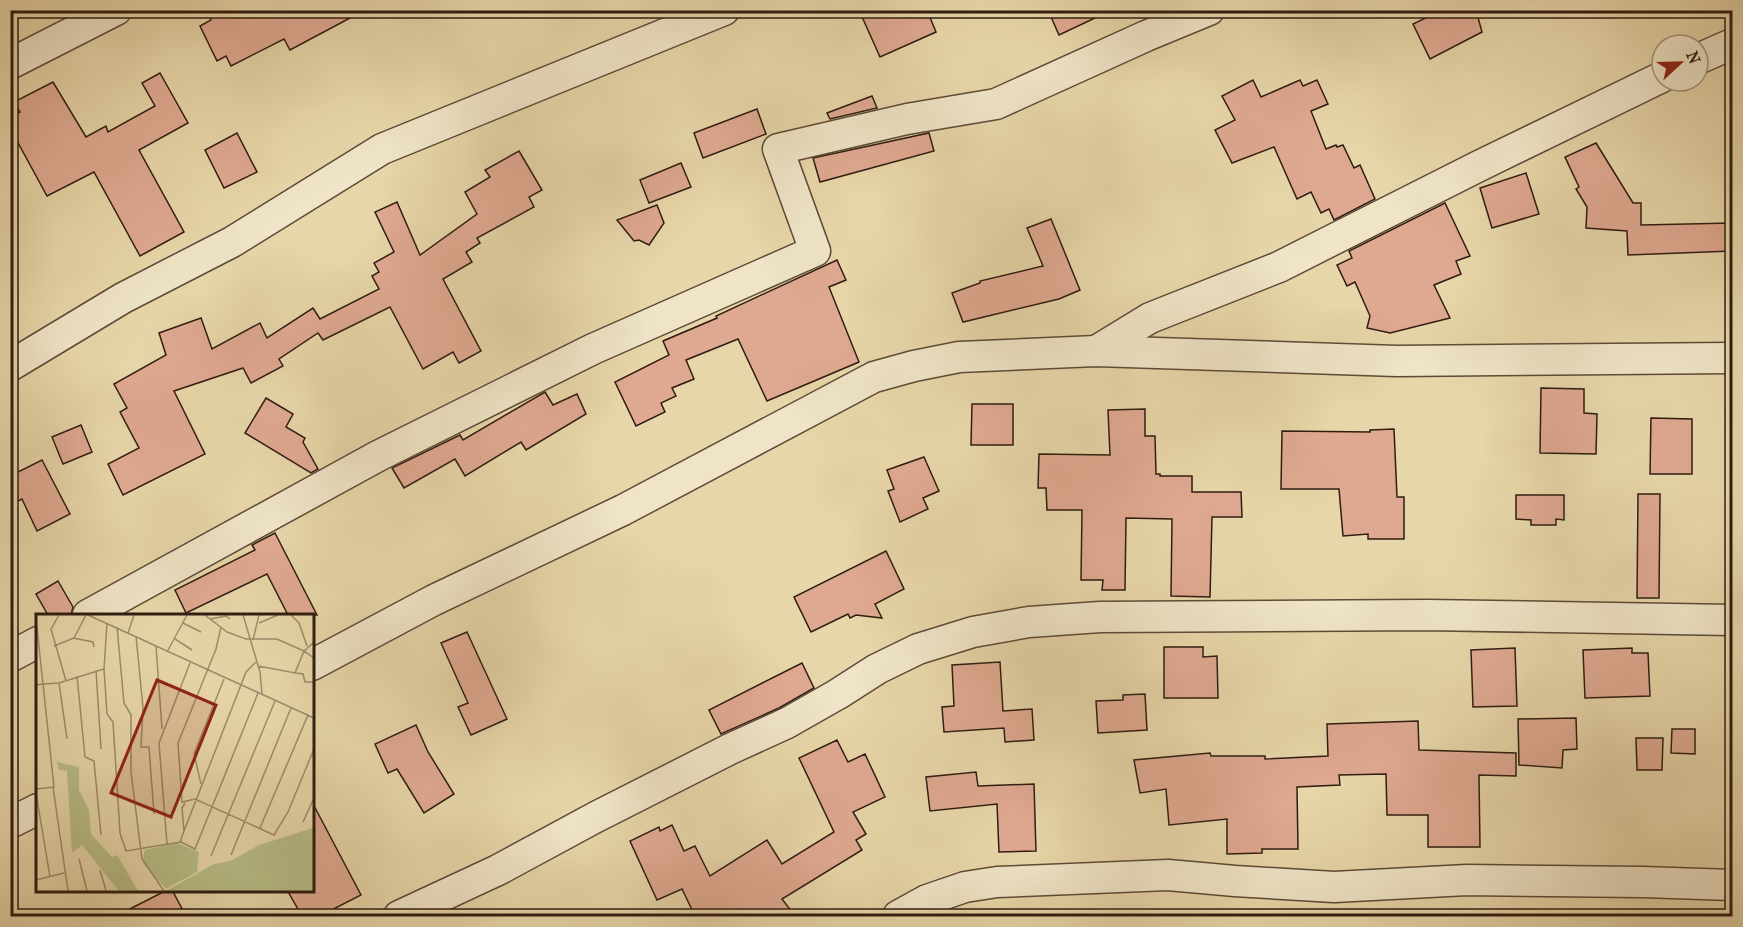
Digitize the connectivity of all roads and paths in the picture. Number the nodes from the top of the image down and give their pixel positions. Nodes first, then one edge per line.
1 (116, 10) edge
2 (724, 10) edge
3 (1209, 10) edge
4 (1732, 44) edge
5 (1710, 54) edge
6 (10, 64) edge
7 (1650, 83) edge
8 (1096, 351) junction
9 (1732, 358) edge
10 (10, 366) edge
11 (90, 614) edge
12 (1732, 620) edge
13 (36, 643) edge
14 (10, 657) edge
15 (314, 665) edge
16 (36, 810) edge
17 (10, 823) edge
18 (1732, 885) edge
19 (399, 916) edge
20 (898, 916) edge

1 - 6 street
2 - 10 street
3 - 11 street
4 - 5 street
7 - 8 street
8 - 9 street
8 - 15 street
12 - 19 street
13 - 14 street
16 - 17 street
18 - 20 street

